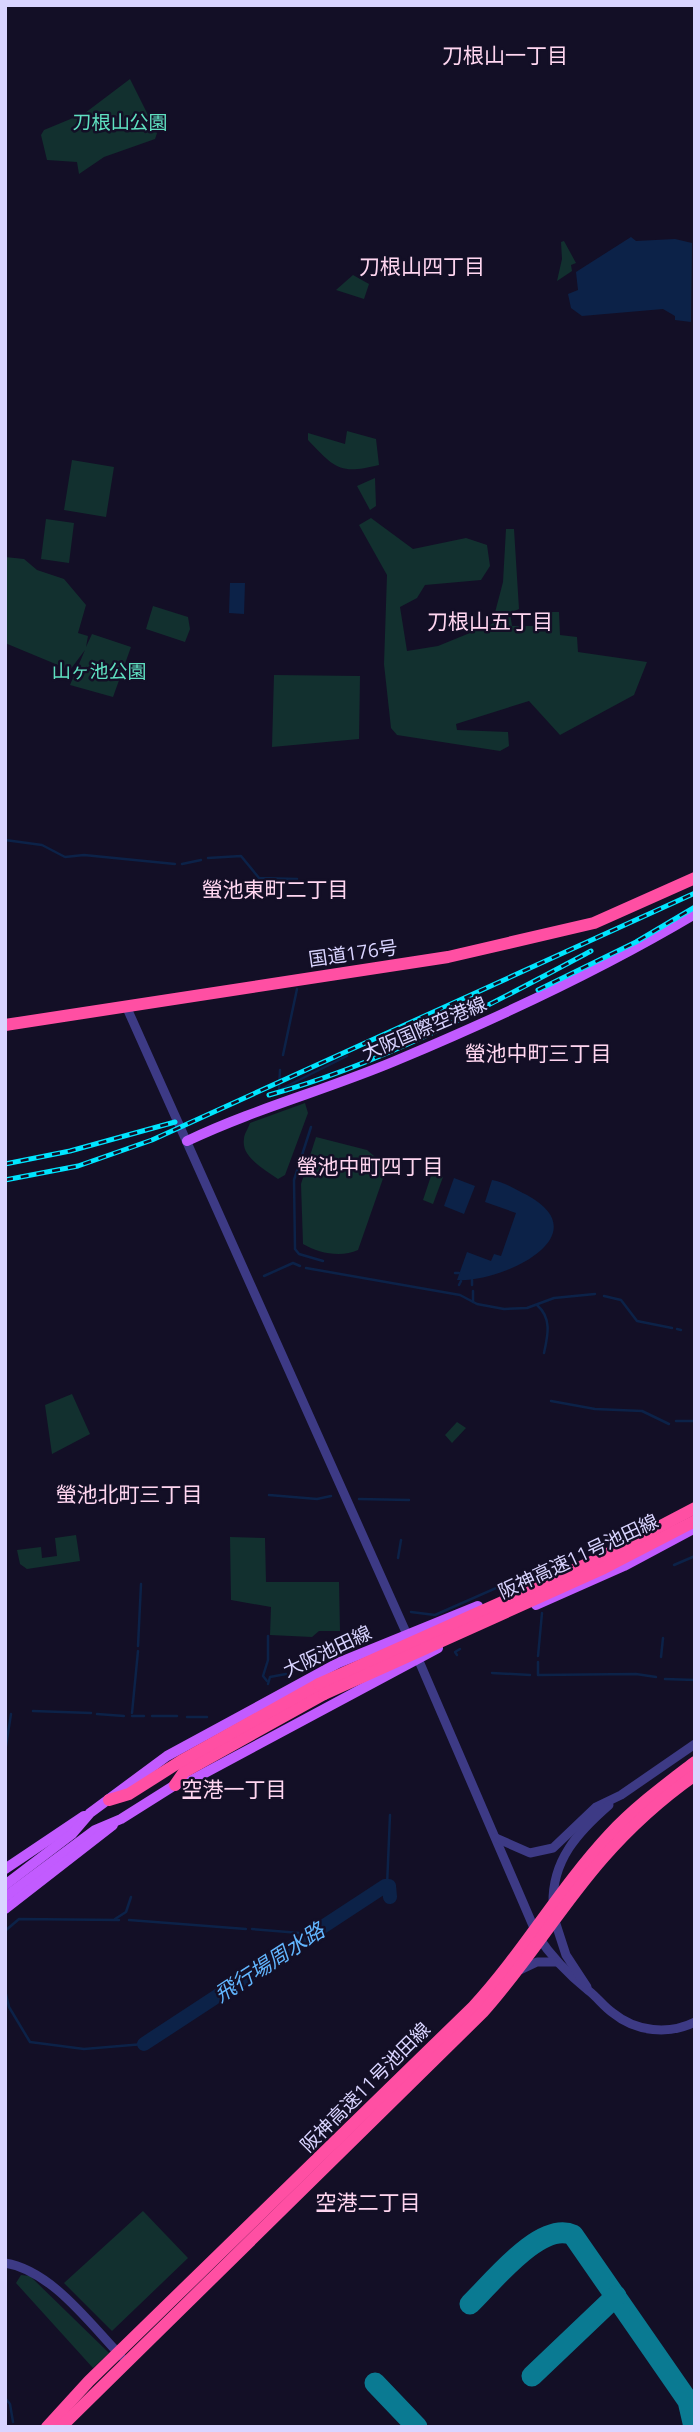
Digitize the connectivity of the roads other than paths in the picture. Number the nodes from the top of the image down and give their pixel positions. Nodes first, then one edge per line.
1 (695, 878) edge
2 (695, 914) edge
3 (126, 1006) junction
4 (5, 1025) edge
5 (187, 1141) junction
6 (695, 1501) edge
7 (695, 1508) edge
8 (695, 1521) edge
9 (695, 1528) edge
10 (407, 1634) junction
11 (419, 1659) junction
12 (236, 1735) junction
13 (695, 1745) edge
14 (695, 1762) edge
15 (695, 1775) edge
16 (175, 1785) junction
17 (621, 1795) junction
18 (110, 1800) junction
19 (90, 1813) junction
20 (121, 1819) junction
21 (496, 1838) junction
22 (73, 1858) junction
23 (5, 1868) edge
24 (5, 1885) edge
25 (5, 1897) edge
26 (5, 1909) edge
27 (5, 1917) edge
28 (555, 1919) junction
29 (541, 1941) junction
30 (557, 1962) junction
31 (515, 1973) junction
32 (591, 1992) junction
33 (695, 2022) edge
34 (5, 2263) edge
35 (47, 2427) edge
36 (61, 2427) edge

1 - 3 highway, 国道176号
2 - 5 main road, 大阪国際空港線
3 - 4 highway, 国道176号
3 - 5 street
5 - 10 street
6 - 10 main road, 大阪池田線
7 - 12 highway, bridge
8 - 12 highway, 阪神高速11号池田線, bridge
9 - 11 main road
10 - 11 street
10 - 18 main road, 大阪池田線
11 - 16 main road
11 - 21 street
12 - 16 highway
12 - 18 highway
13 - 17 street
14 - 35 highway, 阪神高速11号池田線, bridge
15 - 36 highway, 阪神高速11号池田線, bridge
16 - 20 main road
17 - 21 street
17 - 28 street
18 - 19 main road, 大阪池田線
19 - 23 main road
19 - 24 main road, 大阪池田線
20 - 22 main road
20 - 25 main road
21 - 29 street
22 - 26 main road
22 - 27 main road
28 - 29 street
28 - 32 street
29 - 30 street
29 - 31 street
30 - 31 street
30 - 32 street
31 - 34 street
32 - 33 street

